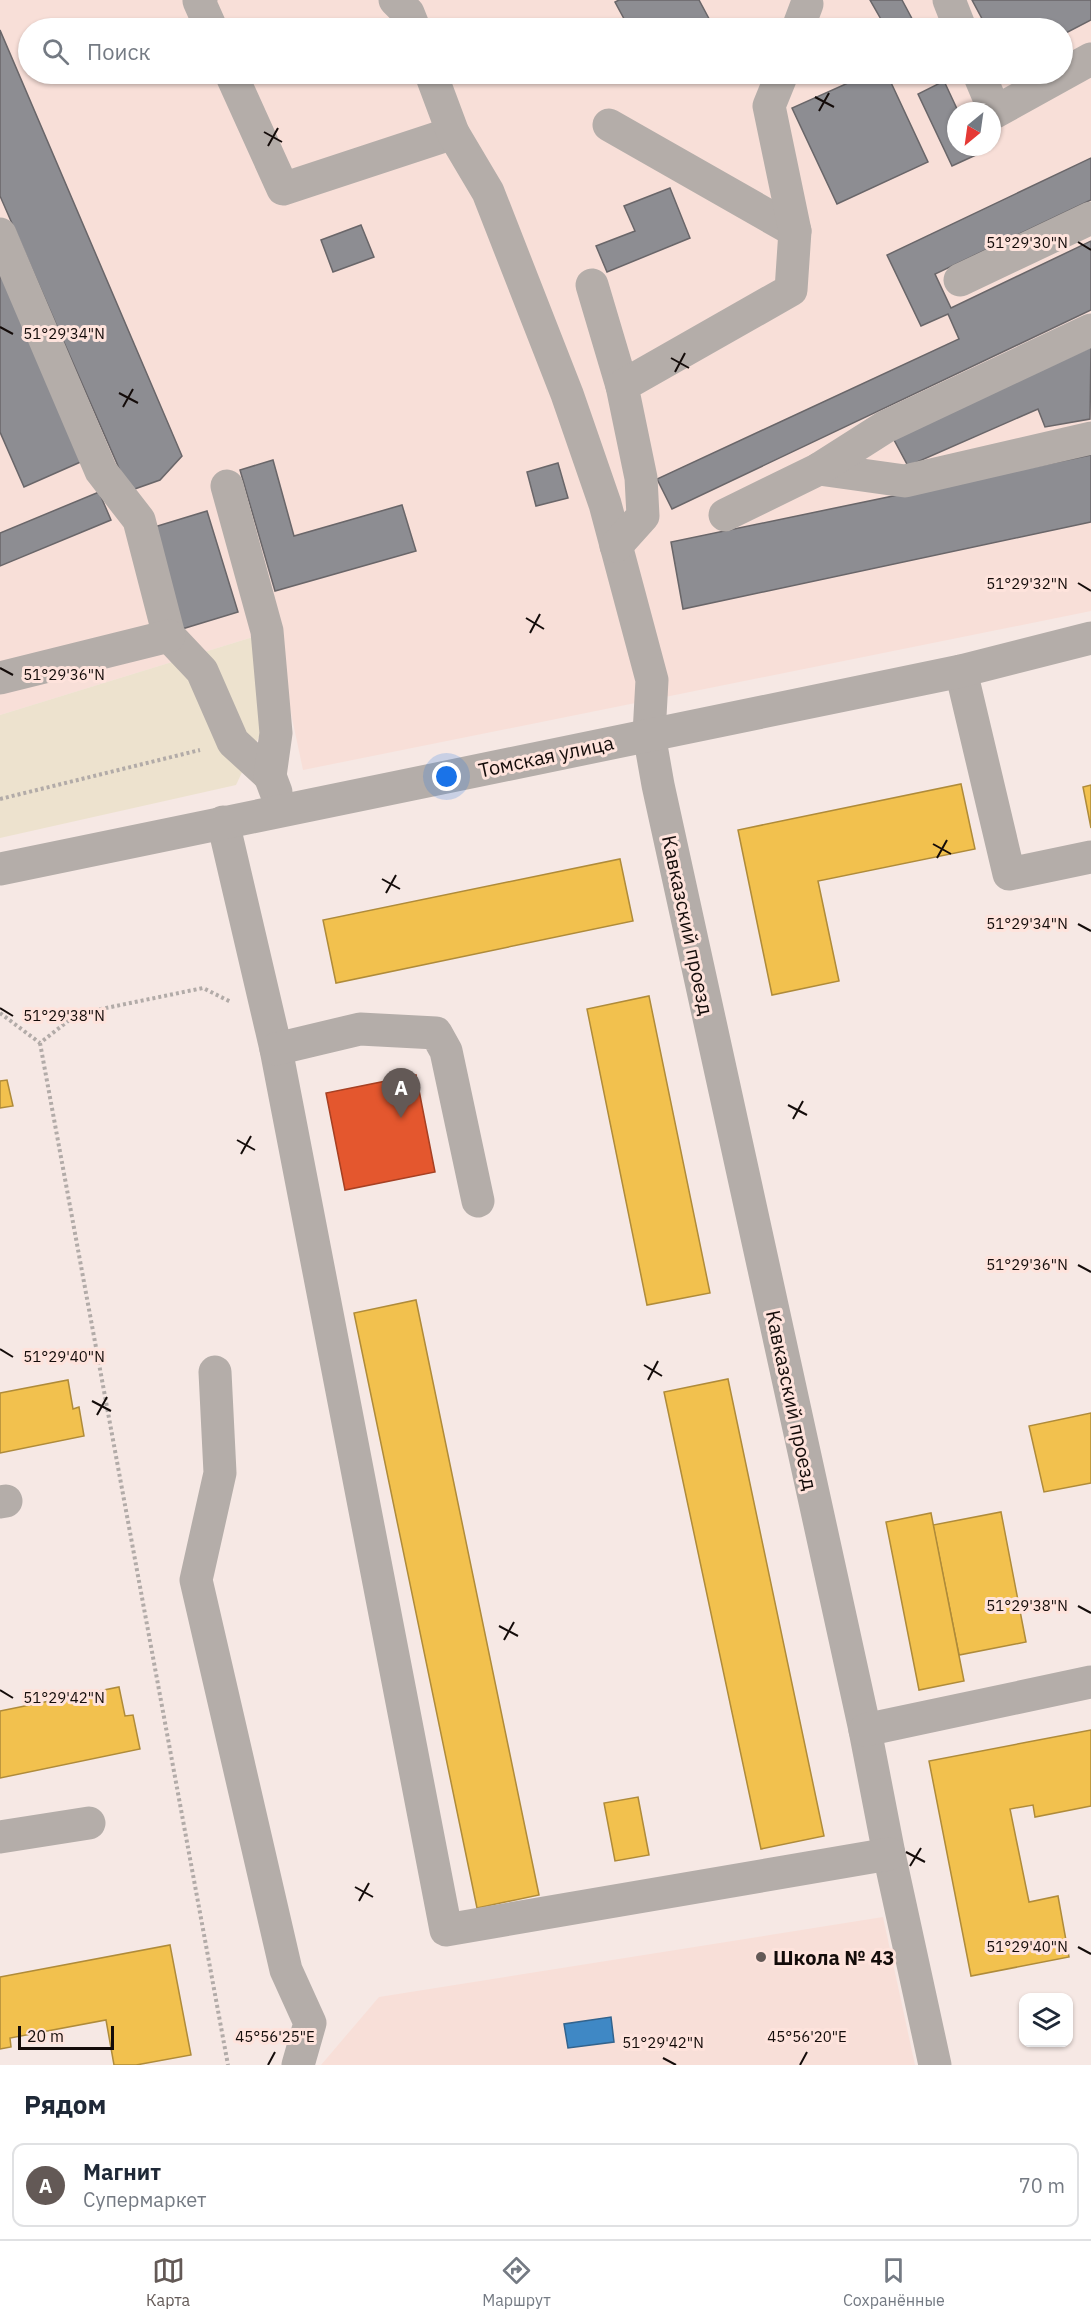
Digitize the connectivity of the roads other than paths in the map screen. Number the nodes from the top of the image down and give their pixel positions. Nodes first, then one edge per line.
1 (201, 0) edge
2 (949, 0) edge
3 (207, 18) edge
4 (956, 18) edge
5 (1091, 59) edge
6 (1073, 69) edge
7 (236, 84) edge
8 (435, 84) edge
9 (778, 84) edge
10 (983, 84) edge
11 (1046, 84) edge
12 (609, 125) dead end
13 (453, 133) junction
14 (1091, 218) edge
15 (795, 231) junction
16 (0, 234) edge
17 (960, 280) dead end
18 (592, 285) dead end
19 (1091, 330) edge
20 (622, 386) junction
21 (1091, 438) edge
22 (819, 469) junction
23 (227, 486) dead end
24 (725, 515) dead end
25 (616, 546) junction
26 (169, 636) junction
27 (1091, 638) edge
28 (961, 671) junction
29 (0, 678) edge
30 (649, 734) junction
31 (270, 776) junction
32 (282, 810) junction
33 (223, 822) junction
34 (1091, 857) edge
35 (0, 869) edge
36 (273, 1036) junction
37 (477, 1202) dead end
38 (215, 1372) dead end
39 (1091, 1682) edge
40 (865, 1730) junction
41 (89, 1823) dead end
42 (0, 1837) edge
43 (889, 1854) junction
44 (298, 2065) edge
45 (935, 2065) edge

1 - 3 street
2 - 4 street
5 - 6 street
7 - 13 street
8 - 13 street, Кавказский проезд
9 - 15 street
10 - 11 street
12 - 15 street
13 - 25 street, Кавказский проезд
14 - 17 street
15 - 20 street
16 - 26 street
18 - 20 street
19 - 22 street
20 - 25 street
21 - 22 street
22 - 24 street
23 - 31 street
25 - 30 street, Кавказский проезд
26 - 29 street
26 - 31 street
27 - 28 street, Томская улица
28 - 30 street, Томская улица
28 - 34 street
30 - 32 street, Томская улица
30 - 40 street, Кавказский проезд
31 - 32 street
32 - 33 street, Томская улица
33 - 35 street, Томская улица
33 - 36 street
36 - 37 street
36 - 43 street
38 - 44 street
39 - 40 street
40 - 43 street, Кавказский проезд
41 - 42 street
43 - 45 street, Кавказский проезд

